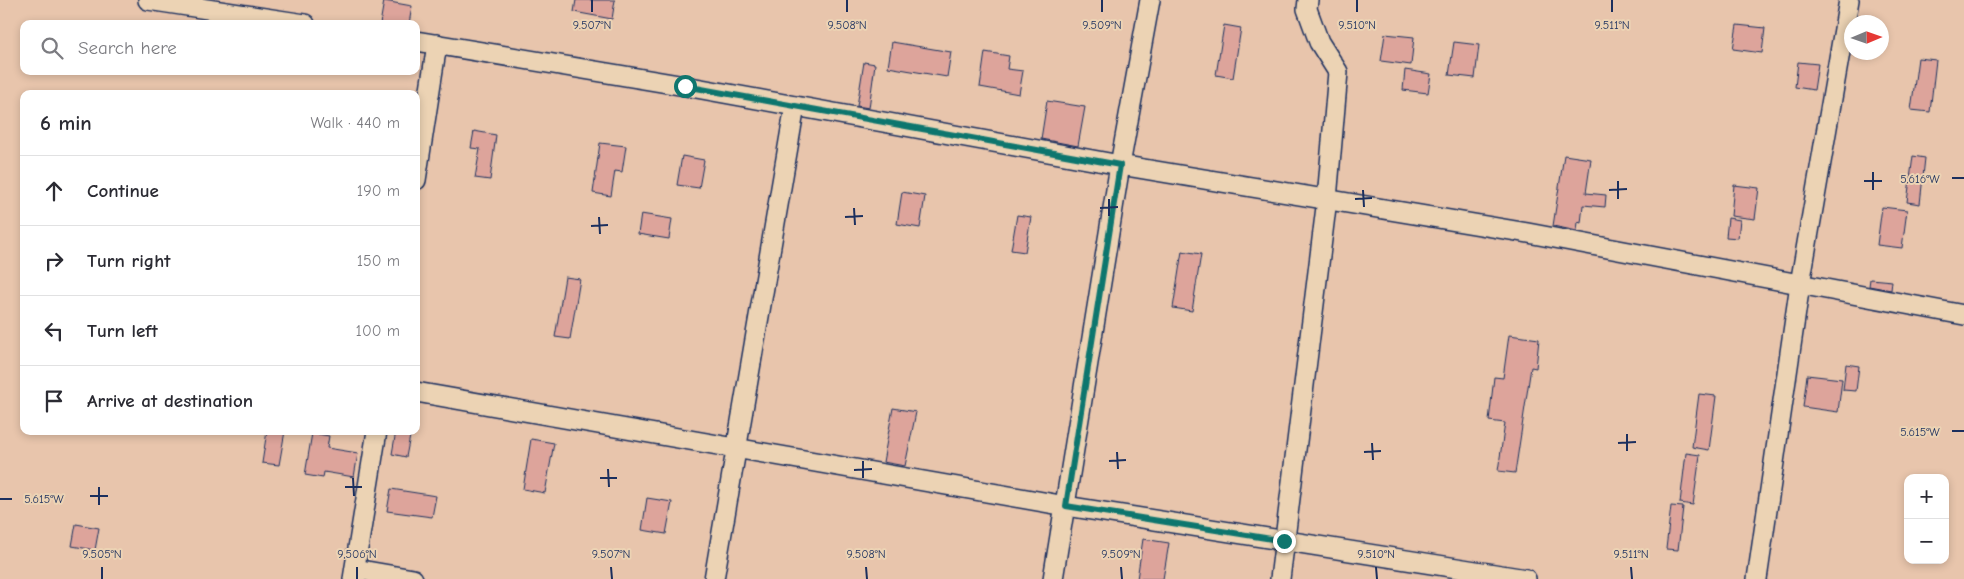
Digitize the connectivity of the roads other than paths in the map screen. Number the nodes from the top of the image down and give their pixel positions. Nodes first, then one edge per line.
1 (148, 0) edge
2 (1150, 0) edge
3 (1308, 0) edge
4 (1849, 0) edge
5 (279, 20) edge
6 (420, 42) edge
7 (438, 44) junction
8 (795, 106) junction
9 (420, 155) edge
10 (1120, 165) junction
11 (1327, 200) junction
12 (1800, 284) junction
13 (1964, 315) edge
14 (420, 393) edge
15 (376, 435) edge
16 (738, 449) junction
17 (1066, 506) junction
18 (1284, 541) junction
19 (354, 574) edge
20 (413, 579) edge
21 (714, 579) edge
22 (1053, 579) edge
23 (1280, 579) edge
24 (1526, 579) edge
25 (1757, 579) edge

1 - 5 street
2 - 10 street
3 - 11 street
4 - 12 street
6 - 7 street
7 - 8 street
7 - 9 street
8 - 10 street
8 - 16 street
10 - 11 street
10 - 17 street
11 - 12 street
11 - 18 street
12 - 13 street
12 - 25 street
14 - 16 street
15 - 19 street
16 - 17 street
16 - 21 street
17 - 18 street
17 - 22 street
18 - 23 street
18 - 24 street
19 - 20 street

